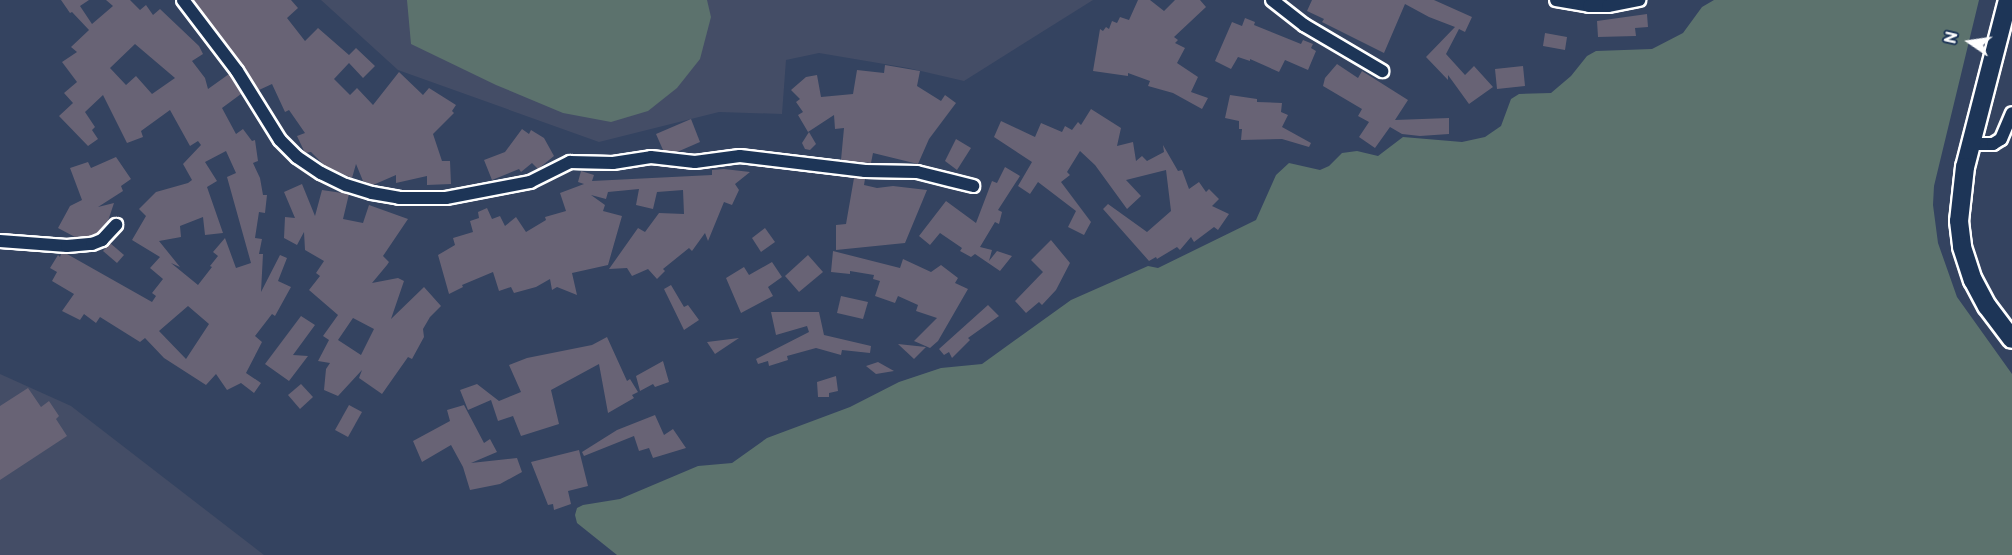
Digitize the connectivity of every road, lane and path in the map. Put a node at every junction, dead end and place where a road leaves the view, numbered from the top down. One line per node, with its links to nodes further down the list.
1 (183, 0): 9 (street)
2 (1272, 0): 6 (street)
3 (1556, 0): 4 (street)
4 (1639, 0)
5 (2008, 0): 8 (street)
6 (1382, 71)
7 (2012, 113): 8 (street)
8 (1971, 144): 12 (street)
9 (973, 186)
10 (116, 225): 11 (street)
11 (0, 241)
12 (2012, 339)

